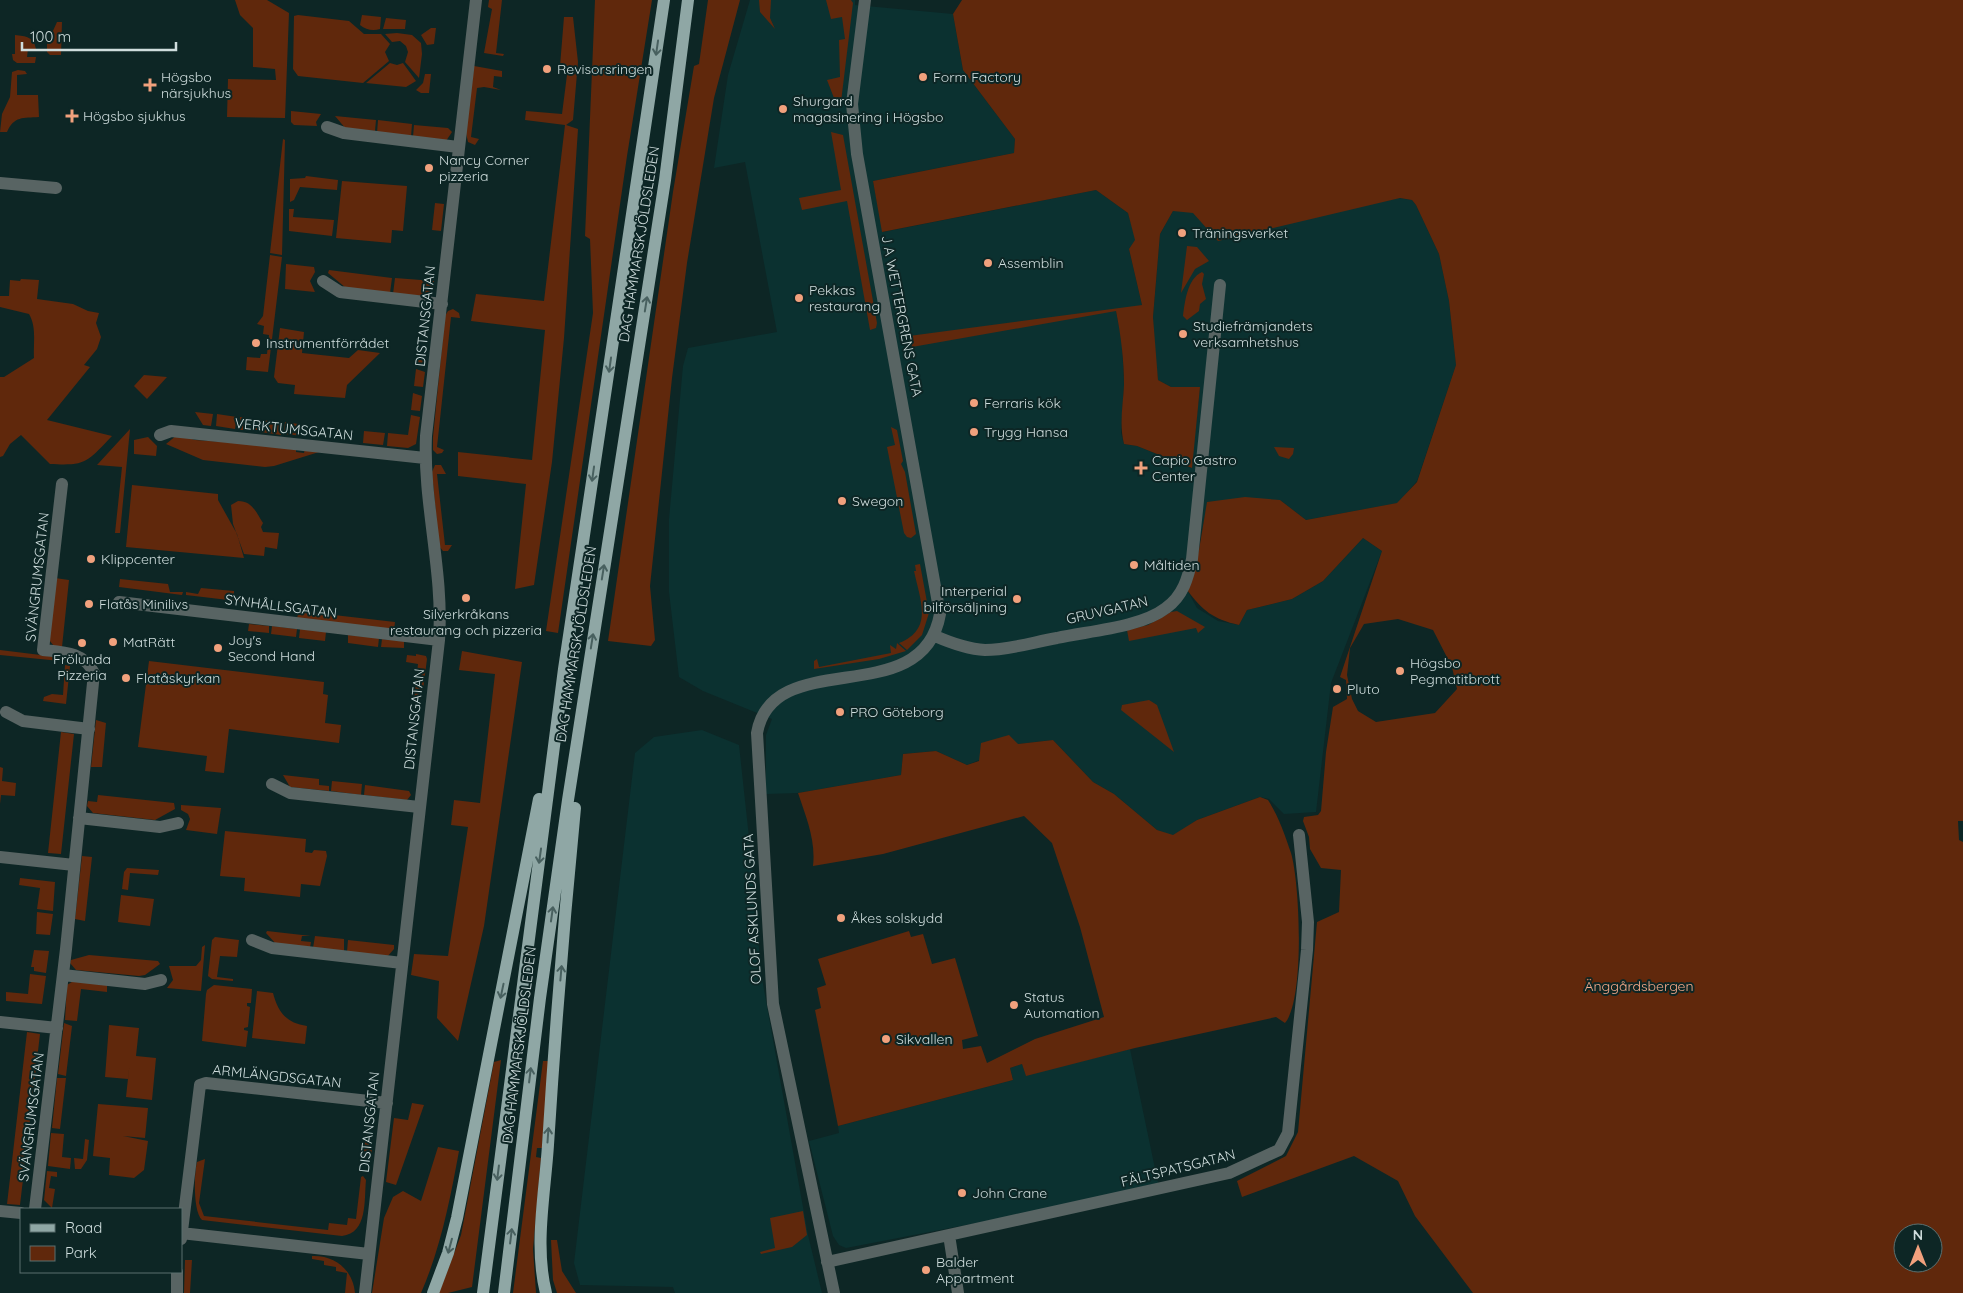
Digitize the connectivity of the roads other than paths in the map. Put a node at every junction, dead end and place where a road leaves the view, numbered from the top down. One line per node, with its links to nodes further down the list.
1 (476, 0): 7 (street, DISTANSGATAN)
2 (664, 0): 21 (main road, DAG HAMMARSKJÖLDSLEDEN, one-way to 21)
3 (688, 0): 8 (main road, DAG HAMMARSKJÖLDSLEDEN)
4 (696, 0): 8 (main road)
5 (865, 0): 18 (street, J A WETTERGRENS GATA)
6 (327, 128): 7 (street)
7 (458, 147): 13 (street, DISTANSGATAN)
8 (665, 180): 20 (main road, DAG HAMMARSKJÖLDSLEDEN, one-way to 8)
9 (0, 183): 10 (street)
10 (56, 188)
11 (324, 281): 13 (street)
12 (1220, 285): 18 (street, GRUVGATAN)
13 (442, 304): 15 (street, DISTANSGATAN)
14 (160, 435): 15 (street, VERKTUMSGATAN)
15 (425, 458): 19 (street, DISTANSGATAN)
16 (62, 484): 23 (street, SVÄNGRUMSGATAN)
17 (119, 602): 19 (street, SYNHÅLLSGATAN)
18 (935, 636): 44 (street, OLOF ASKLUNDS GATA)
19 (439, 640): 25 (street, DISTANSGATAN)
20 (588, 661): 53 (main road, DAG HAMMARSKJÖLDSLEDEN, one-way to 20); 54 (main road, one-way to 20)
21 (564, 669): 46 (main road, one-way to 46); 52 (main road, DAG HAMMARSKJÖLDSLEDEN, one-way to 52)
22 (6, 712): 23 (street)
23 (89, 729): 26 (street, SVÄNGRUMSGATAN)
24 (272, 784): 25 (street)
25 (419, 807): 32 (street, DISTANSGATAN)
26 (79, 818): 27 (street); 30 (street, SVÄNGRUMSGATAN)
27 (178, 823)
28 (1299, 835): 42 (street, FÄLTSPATSGATAN)
29 (0, 857): 30 (street)
30 (74, 864): 33 (street, SVÄNGRUMSGATAN)
31 (252, 940): 32 (street)
32 (402, 963): 37 (street, DISTANSGATAN)
33 (63, 975): 34 (street); 36 (street, SVÄNGRUMSGATAN)
34 (161, 980)
35 (0, 1022): 36 (street)
36 (57, 1028): 38 (street, SVÄNGRUMSGATAN)
37 (387, 1103): 41 (street, ARMLÄNGDSGATAN); 43 (street, DISTANSGATAN)
38 (35, 1208)
39 (0, 1211): 40 (street)
40 (20, 1214)
41 (182, 1235): 43 (street)
42 (949, 1235): 44 (street, FÄLTSPATSGATAN); 56 (street)
43 (369, 1254): 49 (street, DISTANSGATAN)
44 (827, 1262): 55 (street, OLOF ASKLUNDS GATA)
45 (176, 1275): 47 (street); 48 (street)
46 (437, 1280): 50 (main road); 51 (main road)
47 (170, 1293)
48 (177, 1293)
49 (365, 1293)
50 (426, 1293)
51 (433, 1293)
52 (483, 1293)
53 (504, 1293)
54 (546, 1293)
55 (834, 1293)
56 (958, 1293)

